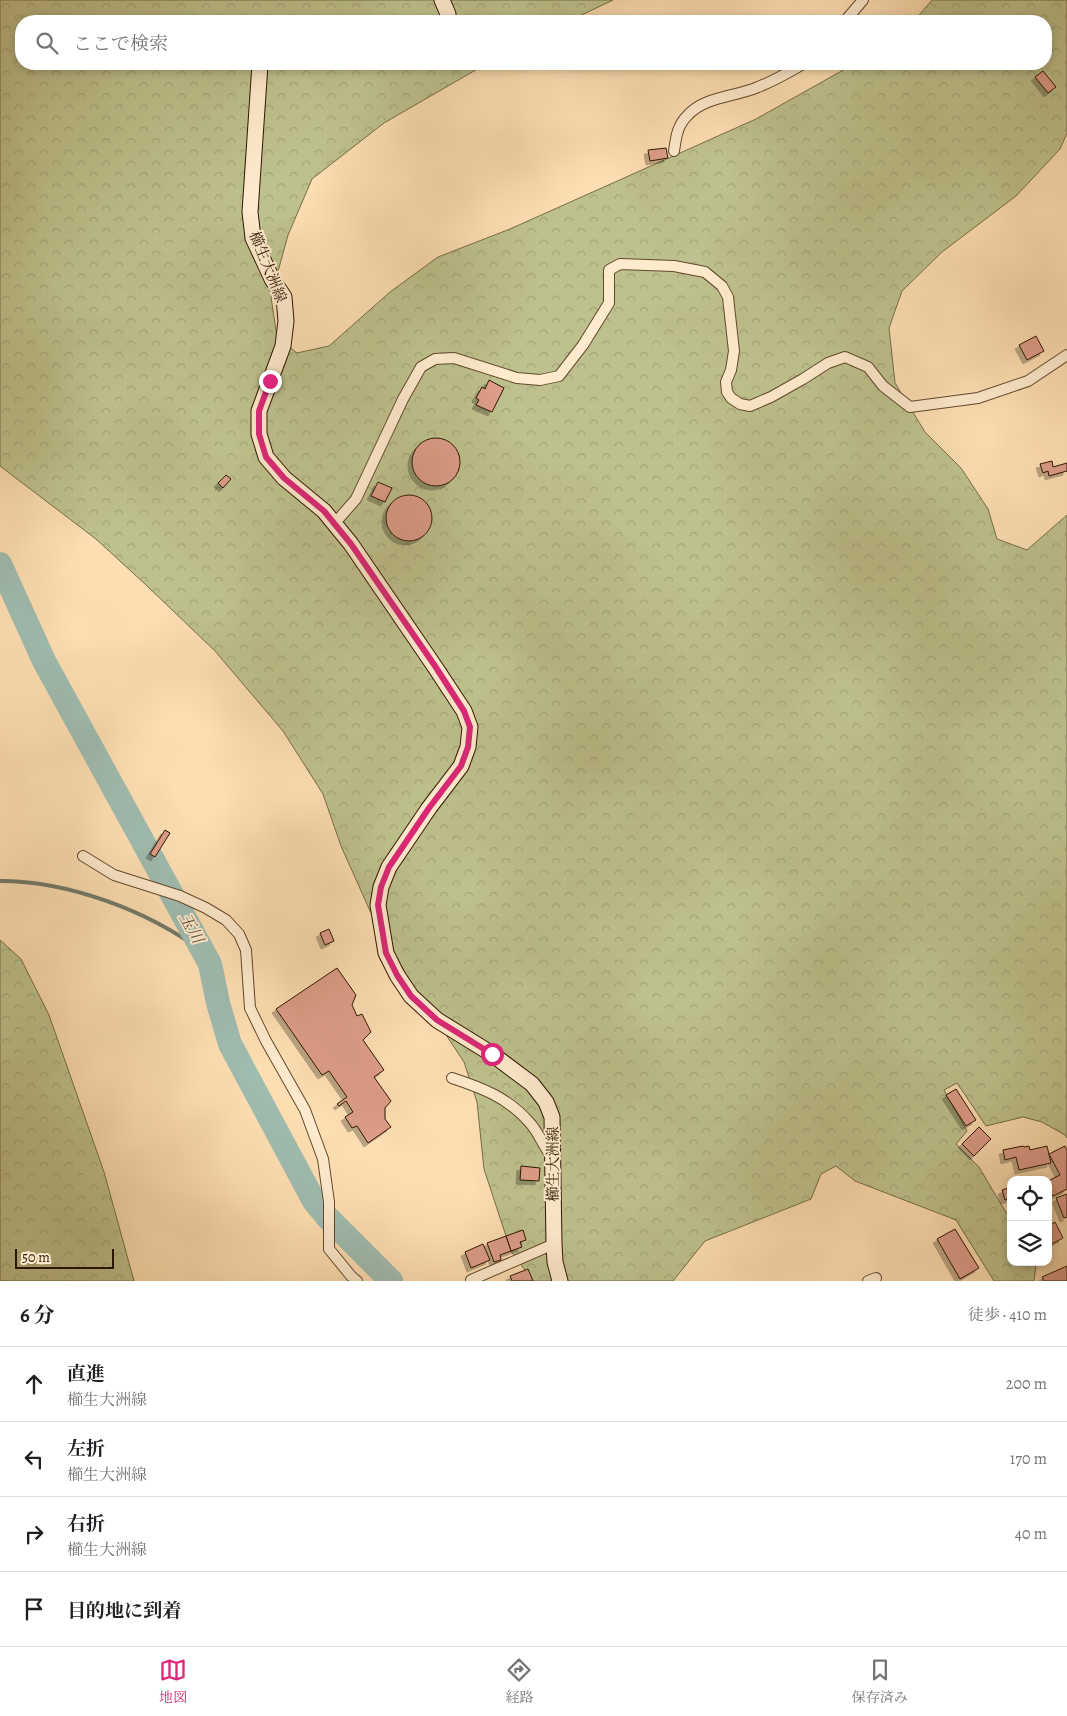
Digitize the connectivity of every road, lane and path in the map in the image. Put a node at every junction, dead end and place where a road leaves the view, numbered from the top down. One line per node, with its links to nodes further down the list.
1 (442, 0): 3 (main road)
2 (864, 0): 4 (street)
3 (448, 15)
4 (850, 15)
5 (260, 70): 9 (main road, 櫛生大洲線)
6 (792, 70): 7 (street)
7 (674, 152)
8 (1067, 355): 9 (street)
9 (335, 522): 12 (main road, 櫛生大洲線)
10 (83, 856): 15 (street)
11 (452, 1078): 12 (street)
12 (554, 1158): 13 (main road, 櫛生大洲線)
13 (554, 1244): 14 (street); 16 (main road, 櫛生大洲線)
14 (471, 1280)
15 (356, 1281)
16 (560, 1281)

